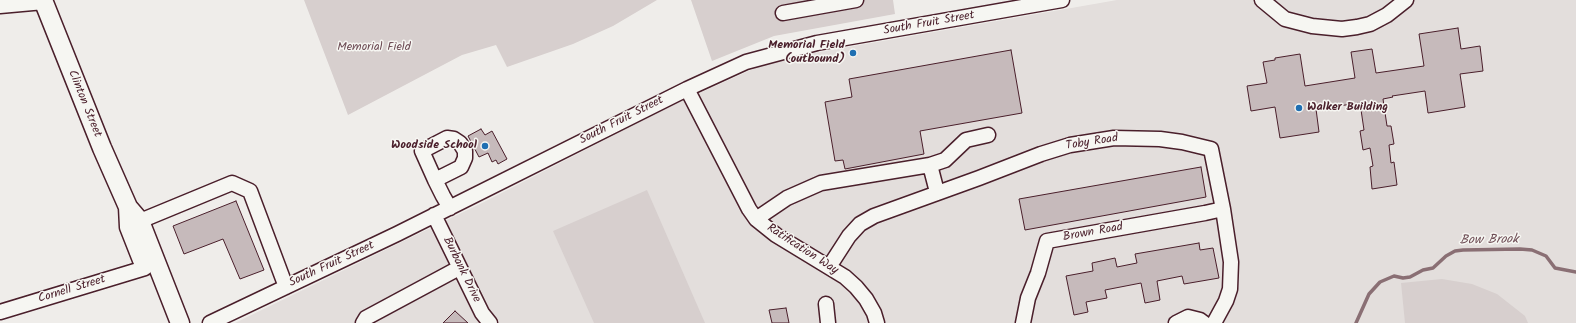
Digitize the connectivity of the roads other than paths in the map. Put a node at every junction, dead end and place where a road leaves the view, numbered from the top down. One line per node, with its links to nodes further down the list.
1 (856, 0): 7 (street)
2 (1062, 0): 8 (street, South Fruit Street)
3 (1262, 0): 4 (street)
4 (1406, 0)
5 (43, 1): 6 (street); 13 (main road, Clinton Street)
6 (0, 6)
7 (783, 13)
8 (687, 89): 14 (street, South Fruit Street); 17 (street, Ratification Way)
9 (988, 135): 10 (street)
10 (930, 165): 12 (street); 17 (street)
11 (435, 180): 14 (street)
12 (937, 192): 15 (street, Toby Road); 19 (street, Toby Road)
13 (128, 207): 18 (main road, Clinton Street); 20 (main road, Clinton Street)
14 (450, 208): 16 (street, South Fruit Street)
15 (1223, 208): 32 (street, Brown Road); 35 (street, Toby Road)
16 (434, 216): 21 (street, Burbank Drive); 22 (street, South Fruit Street)
17 (756, 219): 19 (street, Ratification Way)
18 (140, 221): 22 (street); 26 (main road, Clinton Street)
19 (829, 267): 31 (street, Ratification Way)
20 (145, 268): 24 (street, Cornell Street); 25 (main road, Clinton Street)
21 (459, 268): 28 (street); 29 (street, Burbank Drive)
22 (286, 286): 27 (street, South Fruit Street)
23 (826, 304): 30 (street)
24 (0, 312)
25 (167, 323)
26 (180, 323)
27 (210, 323)
28 (363, 323)
29 (490, 323)
30 (828, 323)
31 (876, 323)
32 (1023, 323)
33 (1176, 323): 34 (street)
34 (1204, 323)
35 (1214, 323)

